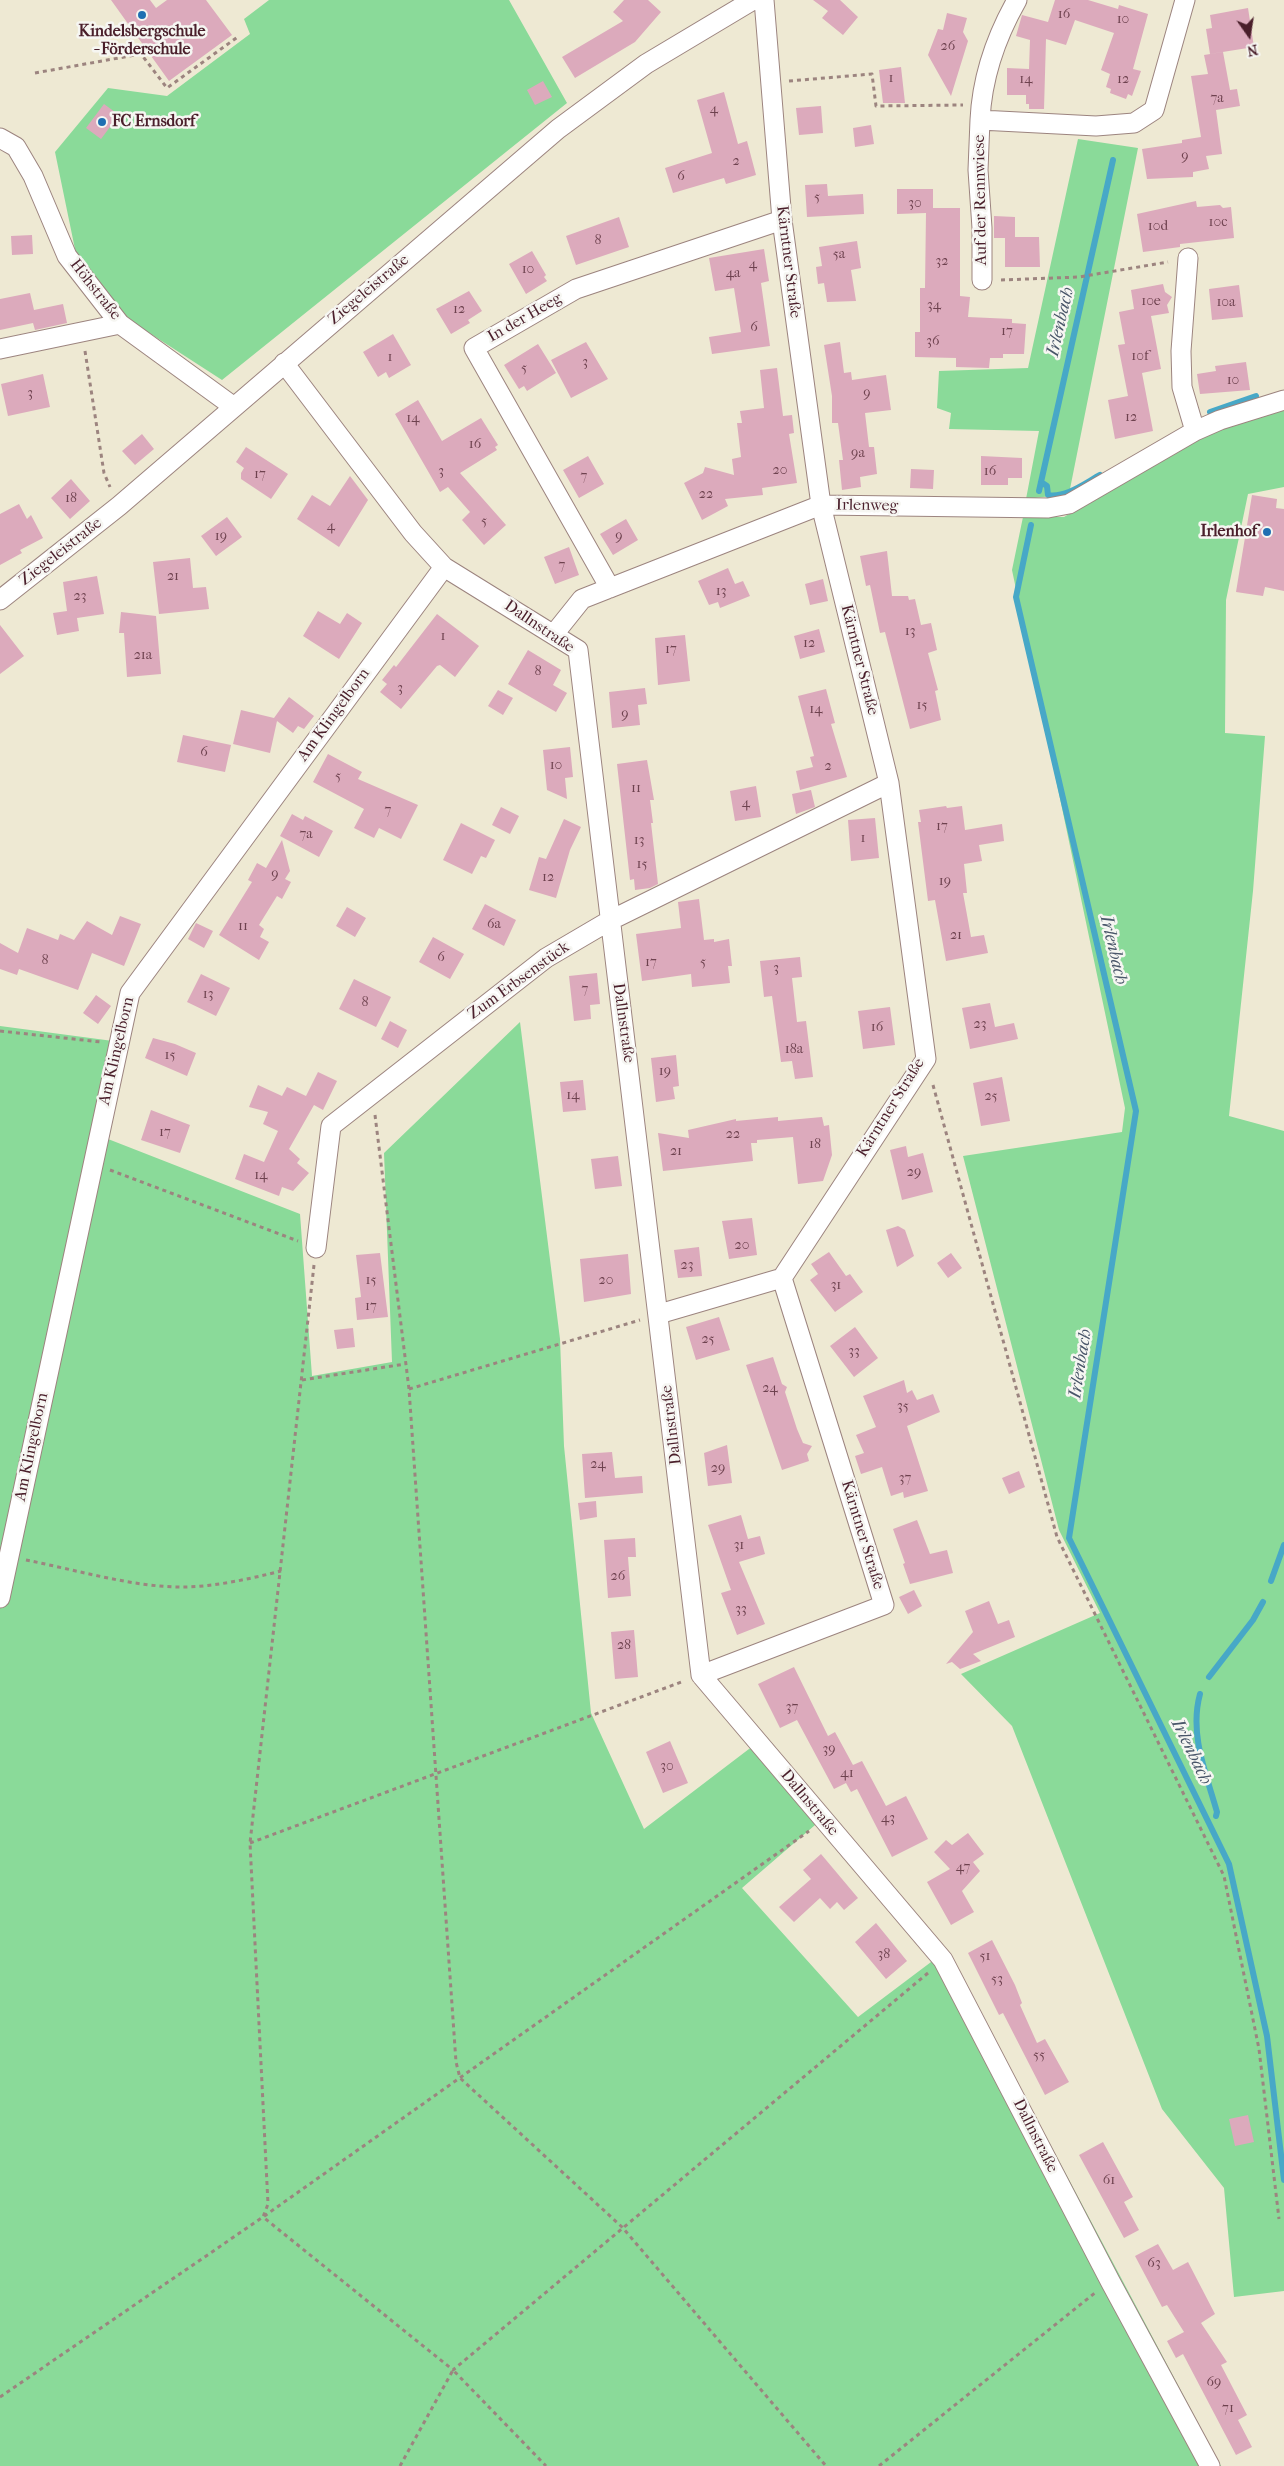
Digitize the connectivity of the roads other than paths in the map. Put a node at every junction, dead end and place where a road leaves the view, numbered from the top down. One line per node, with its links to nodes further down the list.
1 (753, 0): 12 (street, Ziegeleistraße)
2 (764, 0): 7 (street, Kärntner Straße)
3 (1017, 0): 5 (street, Auf der Rennwiese)
4 (1184, 0): 5 (street, Auf der Rennwiese)
5 (981, 112): 9 (street, Auf der Rennwiese)
6 (0, 138): 10 (street, Höhstraße)
7 (782, 220): 16 (street, Kärntner Straße); 18 (street, In der Heeg)
8 (1188, 258): 15 (street)
9 (982, 280)
10 (120, 324): 11 (street); 14 (street, Höhstraße)
11 (0, 349)
12 (284, 363): 14 (street, Ziegeleistraße); 17 (street, Dallnstraße)
13 (1284, 400): 15 (street, Irlenweg)
14 (234, 407): 19 (street, Ziegeleistraße)
15 (1195, 431): 16 (street, Irlenweg)
16 (821, 505): 18 (street, Irlenweg); 21 (street, Kärntner Straße)
17 (444, 567): 20 (street, Dallnstraße); 26 (street, Am Klingelborn)
18 (610, 588): 20 (street, Irlenweg)
19 (0, 600)
20 (554, 634): 22 (street, Dallnstraße)
21 (889, 783): 22 (street, Zum Erbsenstück); 24 (street, Kärntner Straße)
22 (609, 920): 23 (street, Zum Erbsenstück); 25 (street, Dallnstraße)
23 (316, 1248)
24 (782, 1278): 25 (street); 27 (street, Kärntner Straße)
25 (659, 1314): 27 (street, Dallnstraße)
26 (0, 1598)
27 (700, 1675): 28 (street, Dallnstraße)
28 (1210, 2466)

